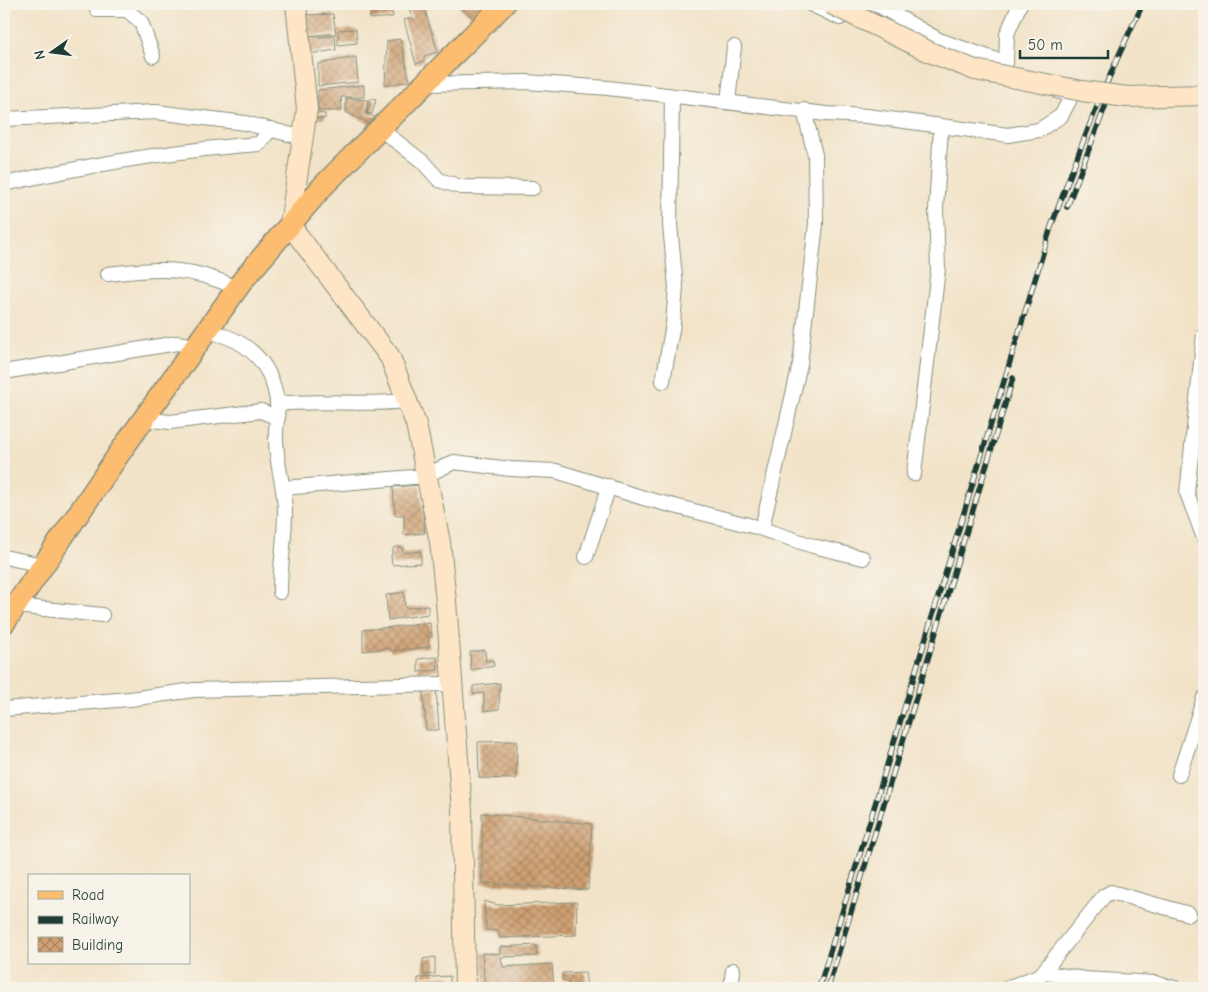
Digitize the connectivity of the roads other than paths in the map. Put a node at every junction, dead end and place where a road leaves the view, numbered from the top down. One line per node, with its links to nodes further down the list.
1 (98, 4): 9 (street)
2 (296, 4): 21 (main road)
3 (504, 4): 10 (main road)
4 (810, 4): 18 (street)
5 (831, 4): 12 (main road, bridge)
6 (876, 4): 7 (street)
7 (1020, 4)
8 (734, 47): 14 (street)
9 (153, 56)
10 (424, 84): 13 (street); 19 (main road)
11 (1204, 86): 15 (street)
12 (1204, 95)
13 (672, 97): 14 (street); 30 (street)
14 (728, 102): 16 (street)
15 (1204, 102)
16 (804, 110): 18 (street); 38 (street)
17 (4, 119): 20 (street)
18 (941, 127): 34 (street)
19 (379, 128): 23 (street); 24 (main road)
20 (271, 130): 21 (street); 22 (street)
21 (304, 138): 24 (main road)
22 (4, 184)
23 (533, 188)
24 (290, 225): 26 (main road); 31 (main road)
25 (108, 274): 26 (street)
26 (237, 288): 28 (main road)
27 (1204, 334): 39 (street)
28 (201, 339): 29 (street); 32 (street); 33 (main road)
29 (4, 372)
30 (663, 381)
31 (407, 401): 32 (street); 35 (main road)
32 (278, 411): 33 (street); 37 (street)
33 (144, 419): 43 (main road)
34 (914, 474)
35 (425, 476): 36 (street); 37 (street); 45 (main road)
36 (609, 486): 38 (street); 40 (street)
37 (283, 488): 44 (street)
38 (762, 528): 42 (street)
39 (1204, 538)
40 (586, 557)
41 (4, 558): 43 (street)
42 (863, 558)
43 (43, 565): 46 (main road)
44 (280, 592)
45 (446, 602): 49 (main road); 57 (main road); 58 (main road)
46 (16, 606): 47 (street); 48 (main road)
47 (102, 615)
48 (4, 623)
49 (443, 684): 51 (street); 56 (main road)
50 (1204, 702): 52 (street)
51 (4, 709)
52 (1179, 774)
53 (1189, 914): 55 (street)
54 (734, 970): 59 (street)
55 (1039, 976): 60 (street); 61 (street)
56 (458, 988)
57 (465, 988)
58 (473, 988)
59 (731, 988)
60 (1007, 988)
61 (1175, 988)

